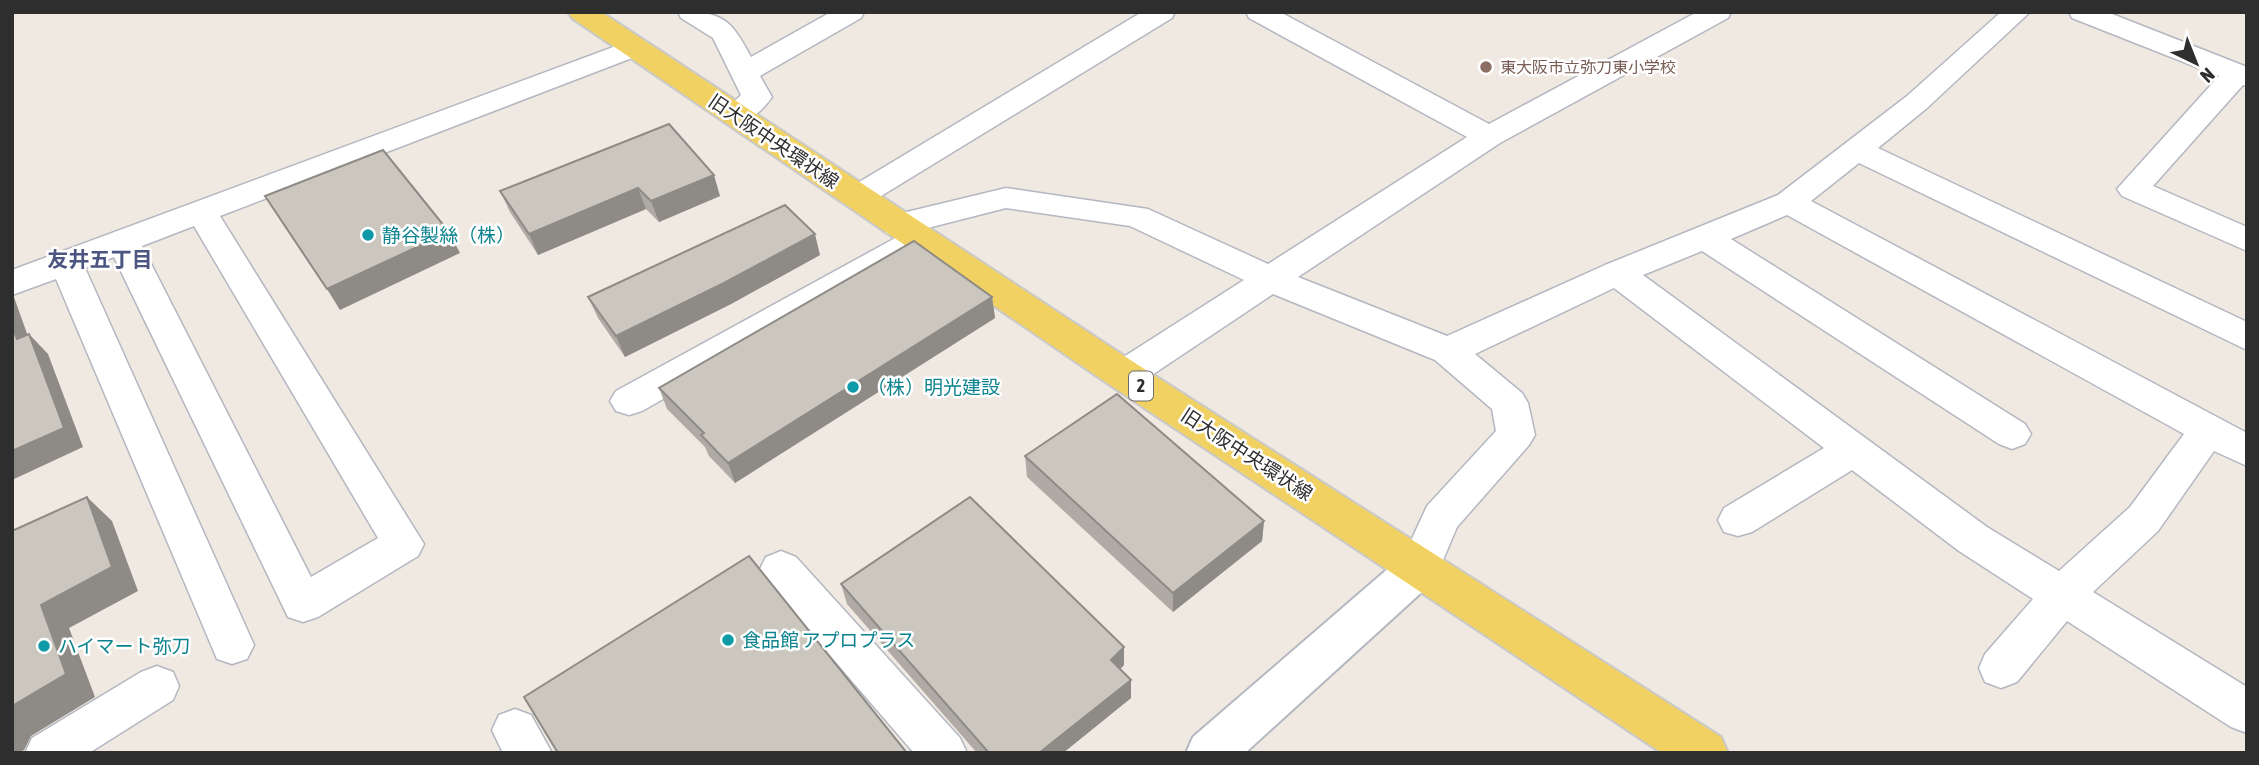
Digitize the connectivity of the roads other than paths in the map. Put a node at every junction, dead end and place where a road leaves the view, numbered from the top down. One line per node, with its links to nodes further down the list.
1 (582, 12): 9 (main road, 旧大阪中央環状線 / 2)
2 (691, 12): 10 (street)
3 (851, 12): 10 (street)
4 (1162, 12): 15 (street)
5 (1259, 12): 13 (street)
6 (1718, 12): 13 (street)
7 (2017, 12): 14 (street)
8 (2082, 12): 11 (street)
9 (635, 47): 12 (main road, 旧大阪中央環状線 / 2); 17 (street)
10 (744, 73): 12 (street)
11 (2243, 75): 20 (street)
12 (736, 115): 15 (main road, 旧大阪中央環状線 / 2)
13 (1489, 136): 24 (street)
14 (1856, 149): 16 (street); 26 (street)
15 (857, 197): 18 (main road, 旧大阪中央環状線 / 2)
16 (1789, 202): 19 (street); 30 (street)
17 (201, 211): 21 (street); 21 (street)
18 (908, 232): 24 (street); 28 (main road, 旧大阪中央環状線 / 2); 29 (street)
19 (1704, 237): 23 (street); 31 (street)
20 (2247, 240)
21 (123, 241): 22 (street)
22 (65, 262): 25 (street); 38 (street)
23 (1617, 274): 27 (street); 32 (street)
24 (1270, 279): 27 (street); 28 (street)
25 (12, 283)
26 (2247, 337)
27 (1448, 351): 35 (street)
28 (1124, 375): 35 (main road, 旧大阪中央環状線 / 2)
29 (629, 401)
30 (2208, 430): 33 (street); 37 (street)
31 (2012, 434)
32 (1853, 450): 34 (street); 37 (street)
33 (2247, 451)
34 (1738, 520)
35 (1420, 566): 44 (street); 45 (main road, 旧大阪中央環状線 / 2)
36 (781, 569): 43 (street)
37 (2063, 594): 39 (street); 41 (street)
38 (232, 645)
39 (2001, 667)
40 (157, 686): 42 (street)
41 (2247, 712)
42 (48, 753)
43 (944, 753)
44 (1210, 753)
45 (1704, 753)

